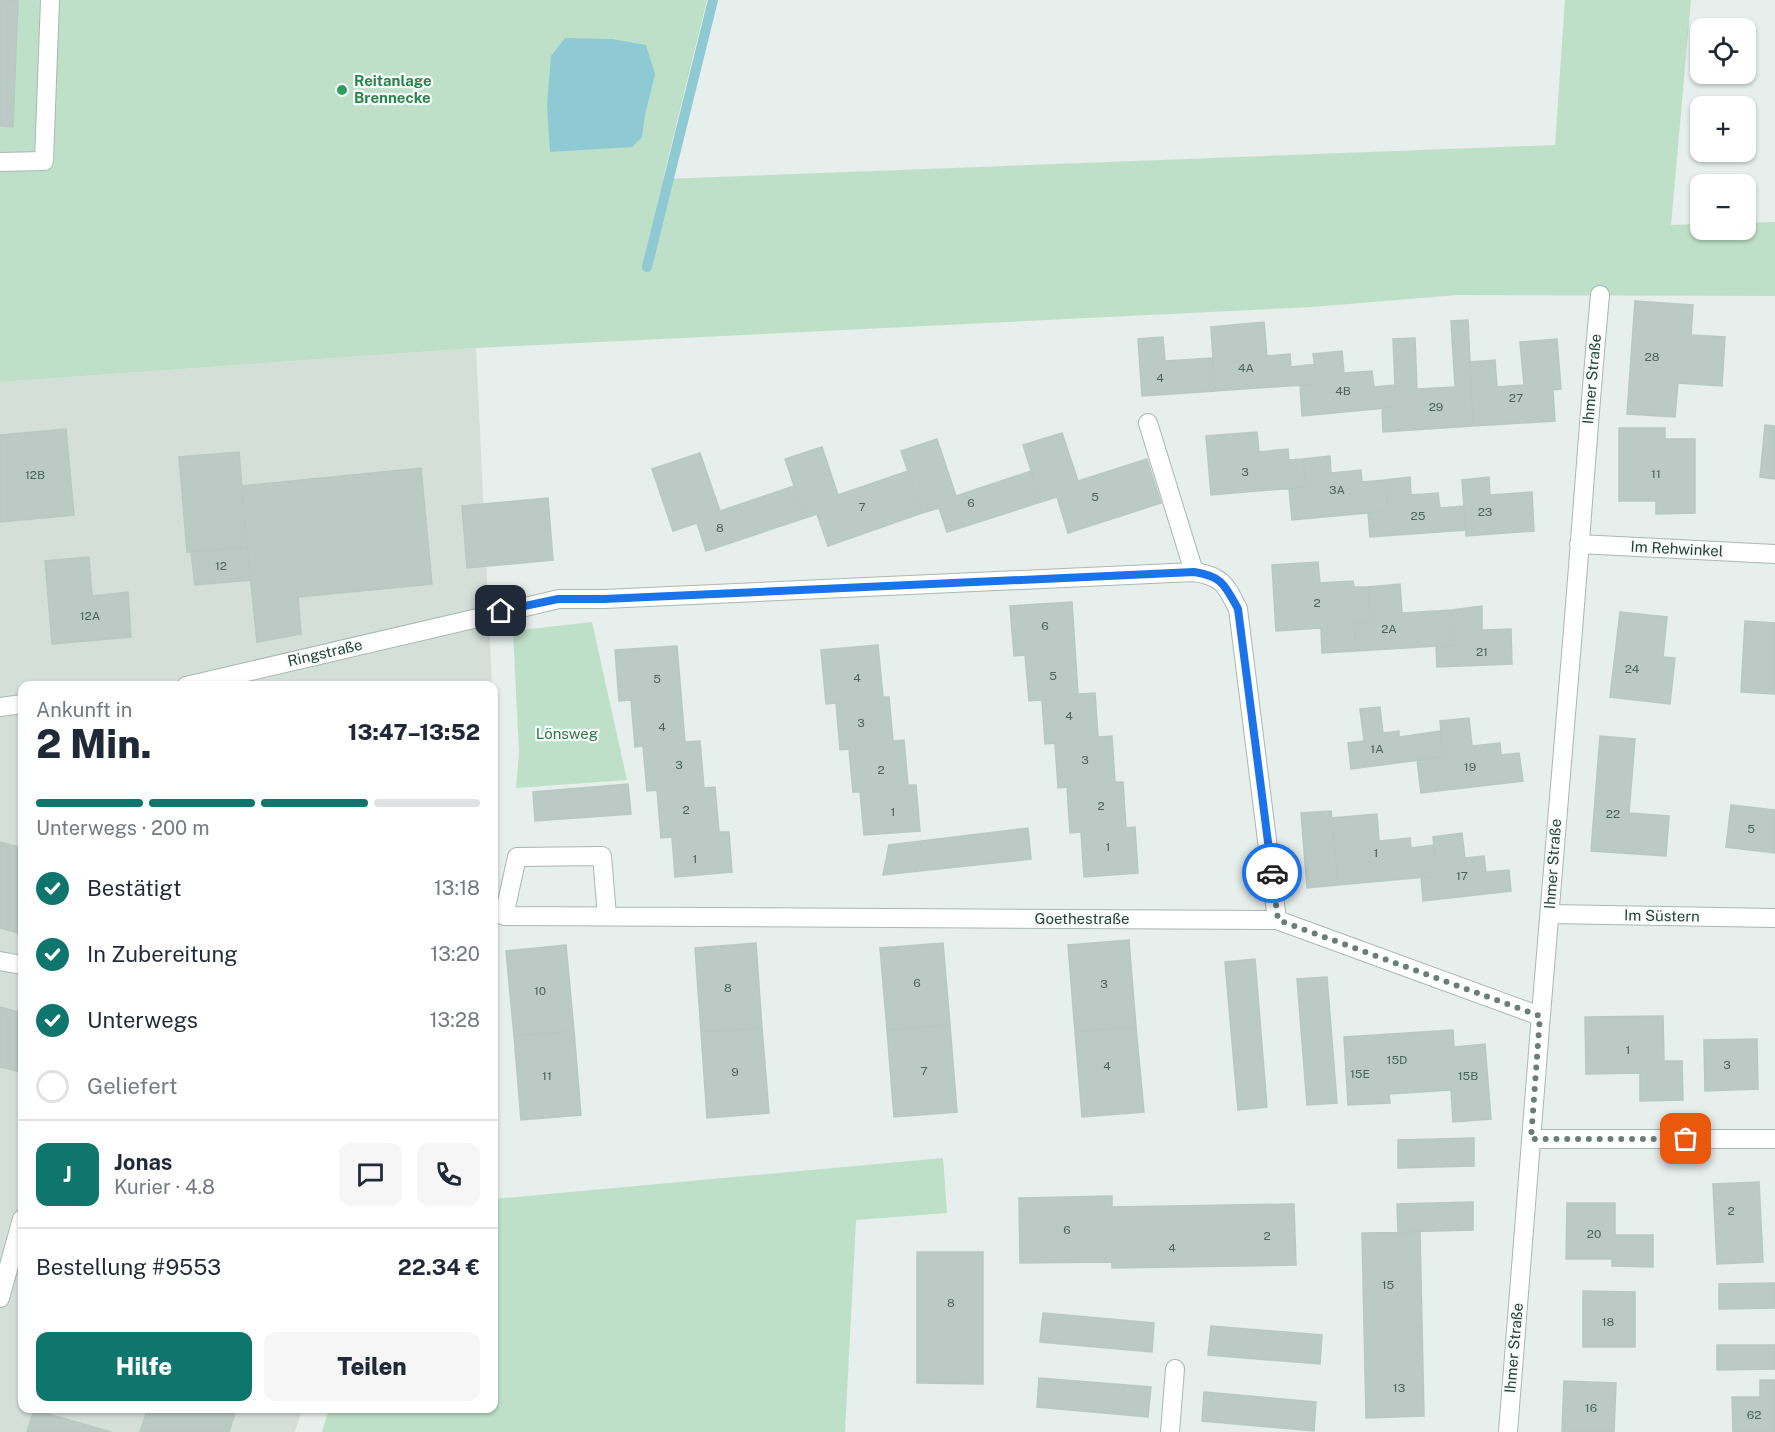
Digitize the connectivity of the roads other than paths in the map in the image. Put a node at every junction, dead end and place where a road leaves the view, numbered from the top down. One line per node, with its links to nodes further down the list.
1 (50, 0): 2 (street)
2 (0, 162)
3 (1600, 295): 5 (street, Ihmer Straße)
4 (1148, 423): 7 (street)
5 (1579, 544): 6 (street, Im Rehwinkel); 11 (street, Ihmer Straße)
6 (1775, 554)
7 (1194, 572): 8 (street, Ringstraße); 14 (street)
8 (207, 681)
9 (18, 705): 10 (street)
10 (0, 707)
11 (1550, 914): 13 (street, Im Süstern); 17 (street, Ihmer Straße)
12 (607, 916): 12 (street, Goethestraße); 14 (street, Goethestraße)
13 (1775, 918)
14 (1278, 920): 17 (street, Goethestraße)
15 (0, 961): 16 (street)
16 (18, 964)
17 (1540, 1016): 18 (street, Ihmer Straße)
18 (1531, 1139): 19 (street); 24 (street, Ihmer Straße)
19 (1775, 1140)
20 (18, 1233): 21 (street)
21 (0, 1298)
22 (1175, 1370): 23 (street)
23 (1170, 1432)
24 (1508, 1432)

